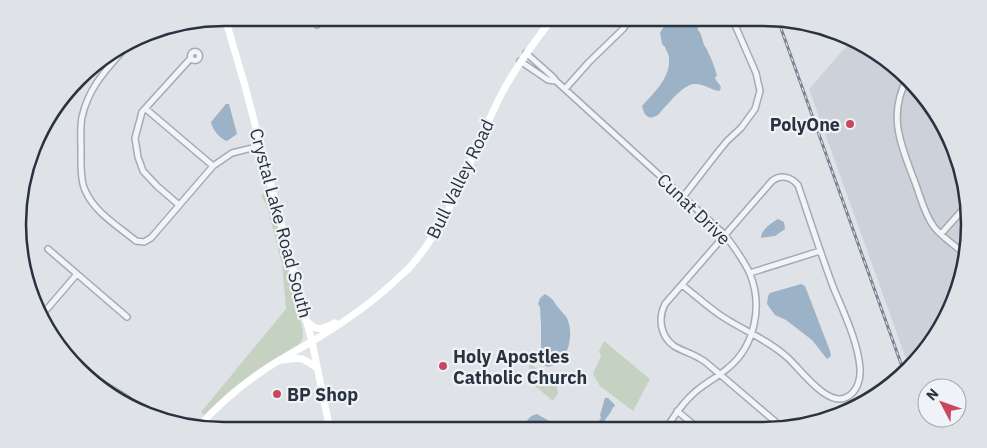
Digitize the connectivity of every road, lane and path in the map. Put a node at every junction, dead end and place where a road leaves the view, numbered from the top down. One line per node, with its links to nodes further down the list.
1 (227, 26): 13 (street, Crystal Lake Road South)
2 (547, 26): 5 (street, Bull Valley Road)
3 (625, 26): 11 (street)
4 (735, 26): 15 (street)
5 (526, 53): 8 (street, Bull Valley Road); 9 (street, Cunat Drive)
6 (191, 58): 12 (street)
7 (116, 59): 16 (street)
8 (520, 61): 9 (street, Cunat Drive); 27 (street, Bull Valley Road)
9 (556, 81): 11 (street, Cunat Drive)
10 (904, 85): 18 (street)
11 (565, 89): 15 (street, Cunat Drive)
12 (146, 109): 14 (street); 16 (street)
13 (260, 146): 14 (street); 29 (street, Crystal Lake Road South)
14 (213, 166): 16 (street)
15 (683, 197): 19 (street, Cunat Drive)
16 (179, 205)
17 (960, 213): 18 (street)
18 (941, 234): 21 (street)
19 (725, 235): 22 (street); 23 (street, Cunat Drive); 25 (street)
20 (48, 249): 24 (street)
21 (959, 249)
22 (820, 251): 23 (street); 30 (street)
23 (750, 273): 30 (street, Cunat Drive)
24 (78, 274): 26 (street); 28 (street)
25 (682, 285): 30 (street); 34 (street)
26 (47, 310)
27 (354, 315): 29 (street); 31 (street, Bull Valley Road)
28 (127, 317)
29 (305, 318): 31 (street, Crystal Lake Road South)
30 (752, 335): 34 (street, Cunat Drive)
31 (312, 342): 32 (street, Bull Valley Road); 33 (street, Crystal Lake Road South)
32 (278, 361): 33 (street); 36 (street, Bull Valley Road)
33 (317, 368): 38 (street, Crystal Lake Road South)
34 (720, 374): 35 (street, Cunat Drive); 37 (street)
35 (677, 411): 39 (street, Cunat Drive); 40 (street)
36 (204, 420)
37 (775, 421)
38 (328, 422)
39 (670, 422)
40 (690, 422)

